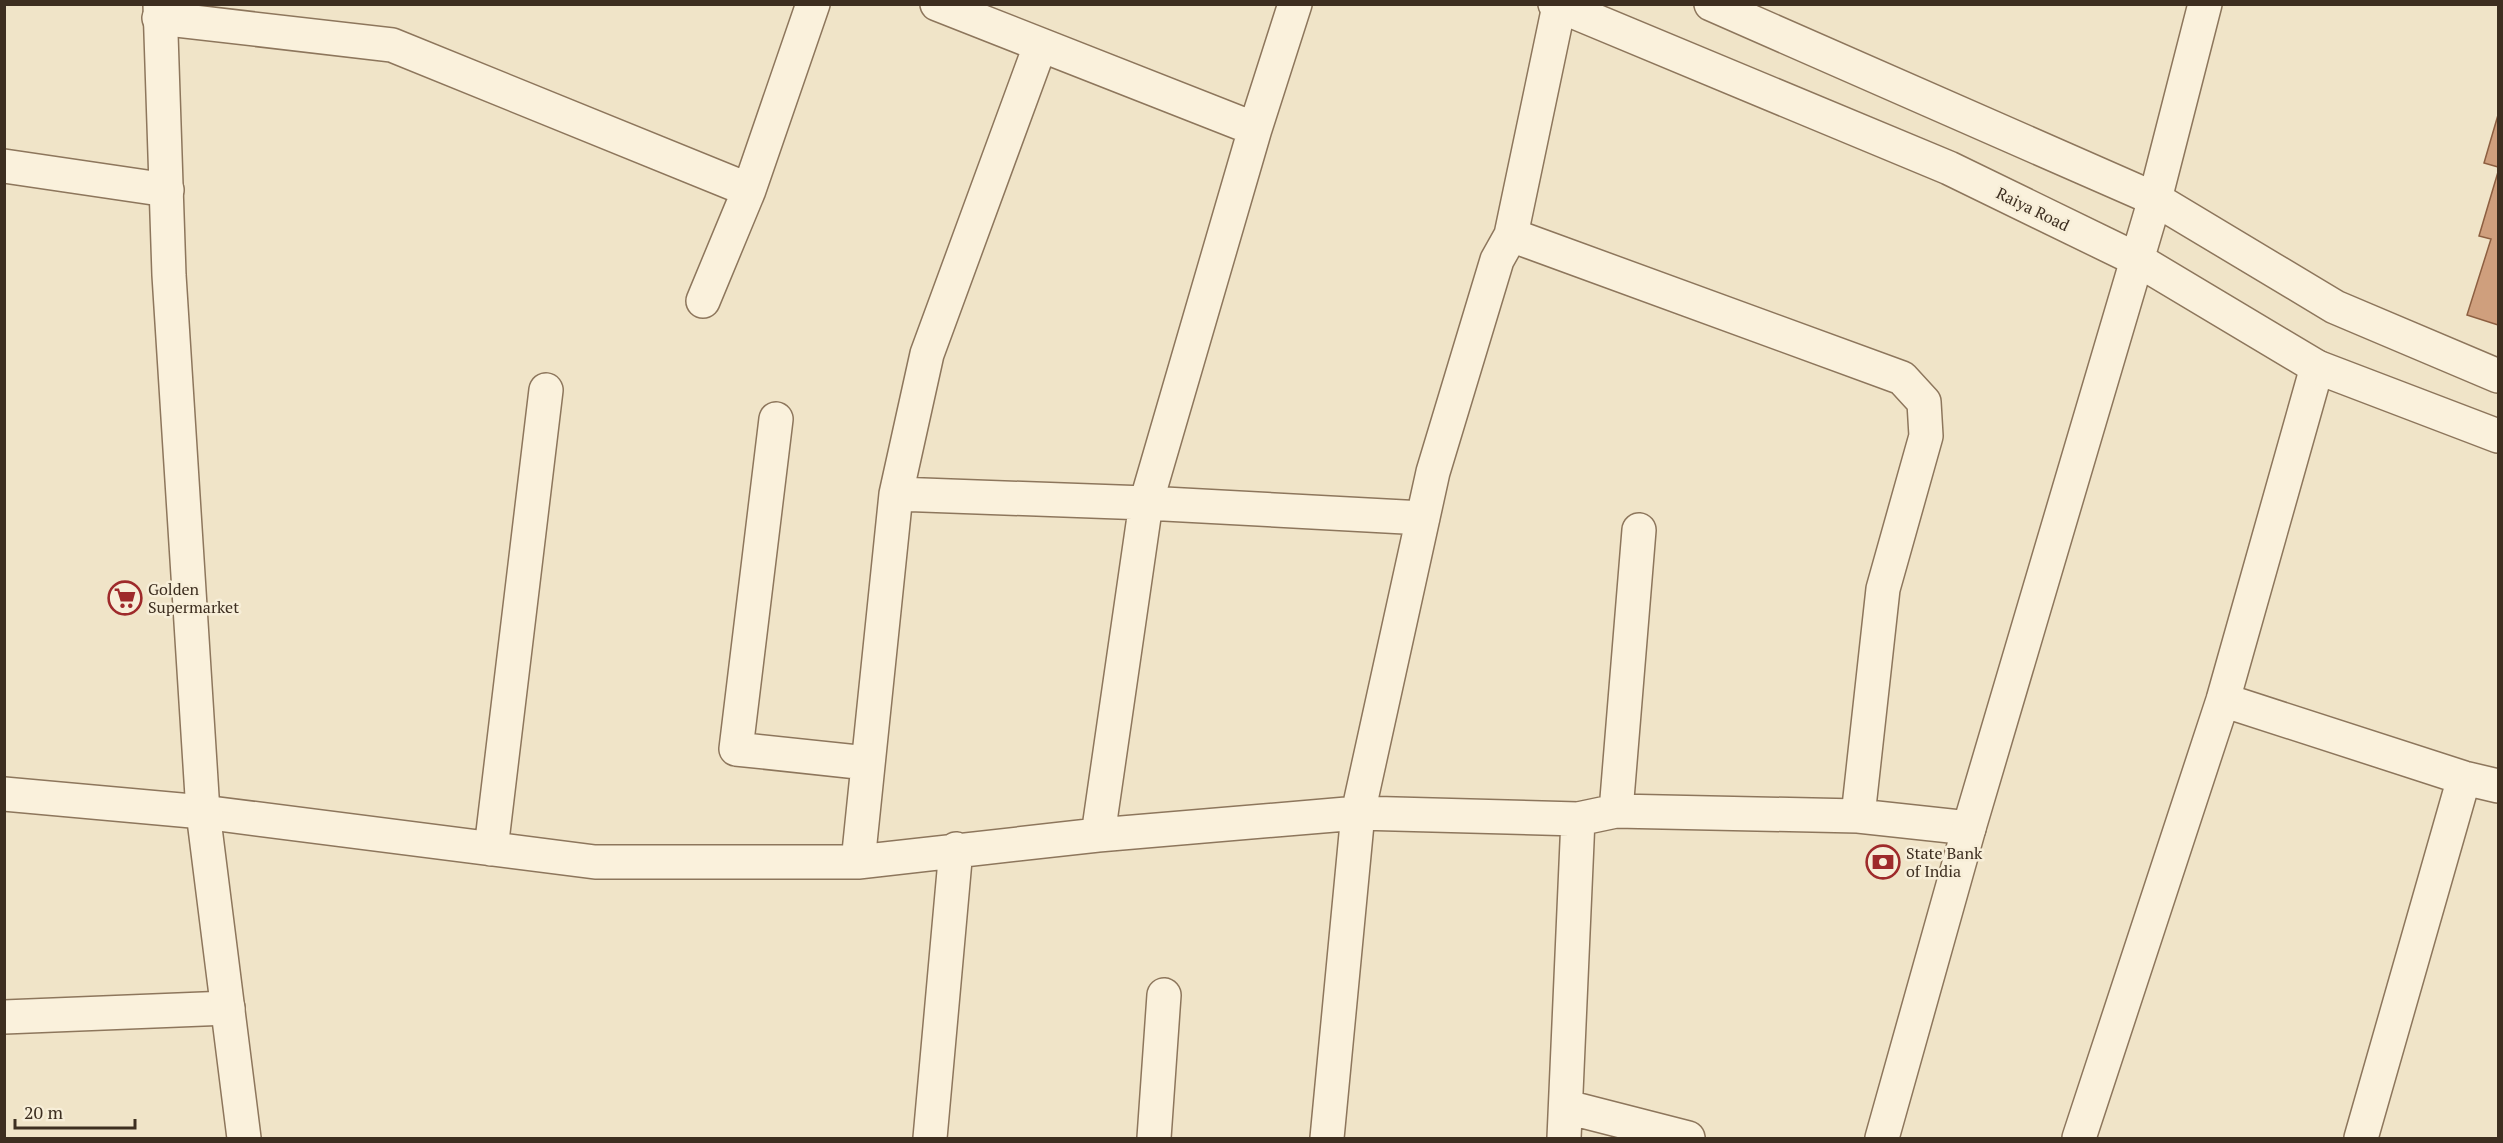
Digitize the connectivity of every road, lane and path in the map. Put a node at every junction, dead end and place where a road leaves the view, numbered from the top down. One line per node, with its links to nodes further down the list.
1 (813, 4): 12 (street)
2 (938, 4): 8 (street)
3 (1295, 4): 9 (street)
4 (1711, 4): 13 (street)
5 (2205, 4): 13 (street)
6 (1557, 5): 14 (street); 15 (street, Raiya Road)
7 (159, 11): 11 (street); 12 (street)
8 (1040, 46): 9 (street); 22 (street)
9 (1255, 129): 23 (street)
10 (4, 166): 11 (street)
11 (167, 190): 32 (street)
12 (748, 190): 16 (street)
13 (2155, 199): 15 (street); 18 (street)
14 (1511, 236): 24 (street); 34 (street)
15 (2138, 260): 17 (street, Raiya Road); 36 (street)
16 (703, 301)
17 (2317, 367): 21 (street, Raiya Road); 26 (street)
18 (2499, 376)
19 (546, 390): 38 (street)
20 (776, 419): 27 (street)
21 (2499, 435)
22 (896, 494): 23 (street); 27 (street)
23 (1146, 503): 24 (street); 37 (street)
24 (1423, 518): 33 (street)
25 (1640, 530): 31 (street)
26 (2223, 700): 28 (street); 51 (street)
27 (867, 763): 40 (street)
28 (2464, 778): 29 (street); 52 (street)
29 (2499, 786)
30 (4, 794): 32 (street)
31 (1616, 811): 34 (street); 35 (street)
32 (203, 813): 38 (street); 42 (street)
33 (1358, 813): 35 (street); 37 (street); 48 (street)
34 (1858, 816): 36 (street)
35 (1578, 819): 44 (street)
36 (1969, 828): 50 (street)
37 (1098, 835): 39 (street)
38 (491, 849): 40 (street)
39 (956, 849): 40 (street); 46 (street)
40 (858, 862)
41 (1164, 995): 47 (street)
42 (228, 1008): 43 (street); 45 (street)
43 (4, 1017)
44 (1566, 1123): 49 (street)
45 (244, 1138)
46 (930, 1138)
47 (1154, 1138)
48 (1327, 1138)
49 (1688, 1138)
50 (1882, 1138)
51 (2079, 1138)
52 (2361, 1138)

